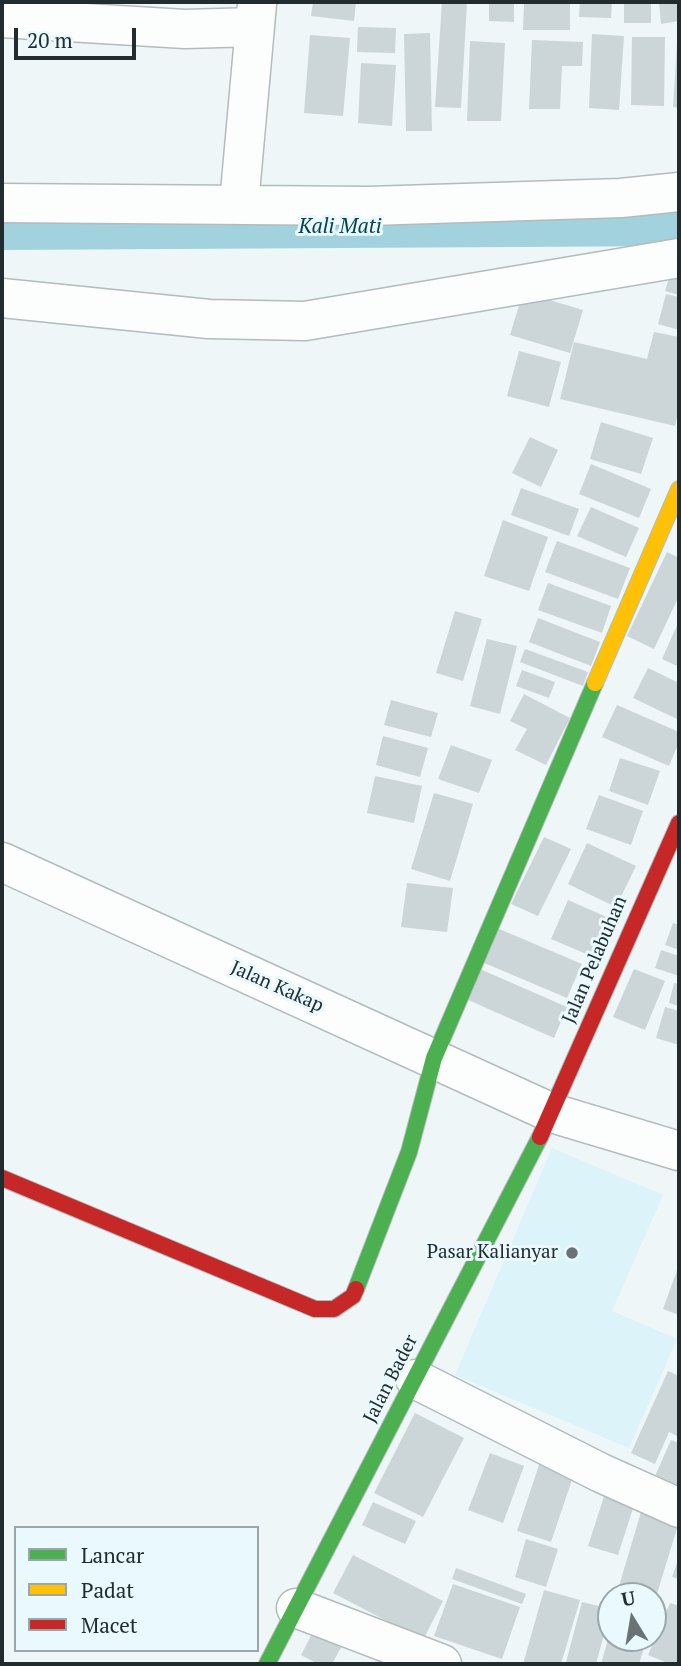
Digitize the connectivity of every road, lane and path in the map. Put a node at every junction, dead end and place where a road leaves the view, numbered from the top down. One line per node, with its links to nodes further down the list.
1 (256, 15): 2 (street); 5 (street)
2 (2, 18)
3 (679, 192): 5 (street)
4 (2, 203): 5 (street)
5 (239, 204)
6 (679, 258): 7 (street)
7 (2, 298)
8 (679, 489): 11 (street)
9 (674, 846): 12 (street, Jalan Pelabuhan)
10 (2, 862): 11 (street, Jalan Kakap)
11 (434, 1058): 12 (street, Jalan Kakap); 14 (street)
12 (552, 1113): 13 (street, Jalan Kakap); 15 (street, Jalan Bader)
13 (679, 1151)
14 (2, 1178)
15 (415, 1379): 16 (street); 17 (street, Jalan Bader)
16 (679, 1508)
17 (296, 1608): 18 (street, Jalan Bader); 19 (street)
18 (267, 1664)
19 (442, 1664)

